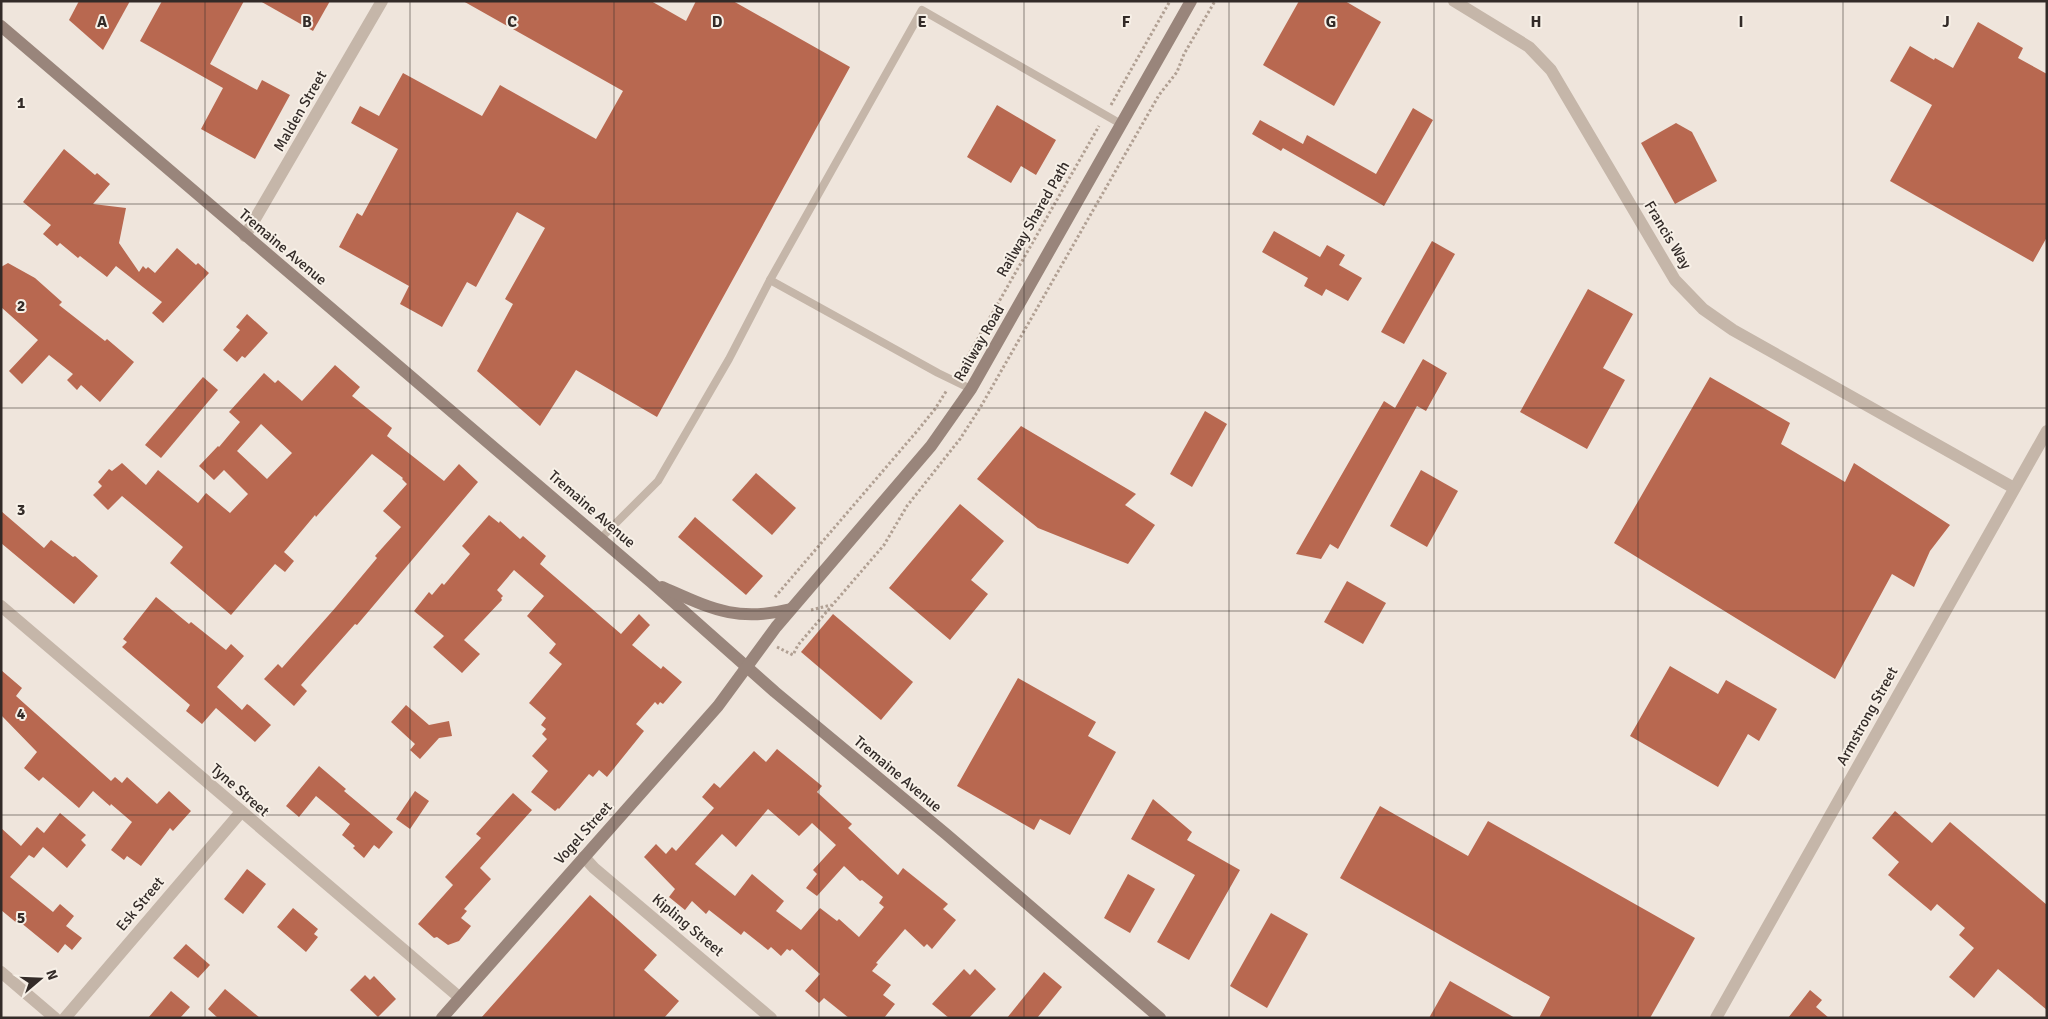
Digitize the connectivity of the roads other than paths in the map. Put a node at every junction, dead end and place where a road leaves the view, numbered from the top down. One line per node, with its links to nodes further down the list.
1 (382, 1): 6 (street, Malden Street)
2 (1191, 1): 5 (main road, Railway Road)
3 (1454, 1): 10 (street, Francis Way)
4 (1, 26): 6 (main road, Tremaine Avenue)
5 (1121, 124): 7 (lane); 8 (main road, Railway Road)
6 (245, 236): 11 (main road, Tremaine Avenue)
7 (770, 280): 8 (lane); 11 (lane)
8 (971, 389): 14 (main road, Railway Road)
9 (2047, 431): 10 (street, Armstrong Street)
10 (2014, 488): 25 (street, Armstrong Street)
11 (601, 538): 12 (main road, Tremaine Avenue)
12 (652, 582): 14 (main road); 15 (main road, Tremaine Avenue)
13 (1, 606): 16 (street, Tyne Street)
14 (791, 609): 15 (main road, Railway Road)
15 (747, 668): 17 (main road, Vogel Street); 24 (main road, Tremaine Avenue)
16 (240, 812): 19 (street, Tyne Street); 21 (street, Esk Street)
17 (584, 857): 19 (main road, Vogel Street); 23 (street, Kipling Street)
18 (1, 972): 20 (street)
19 (459, 998): 22 (main road, Vogel Street)
20 (55, 1018)
21 (65, 1018)
22 (442, 1018)
23 (771, 1018)
24 (1160, 1018)
25 (1716, 1018)

